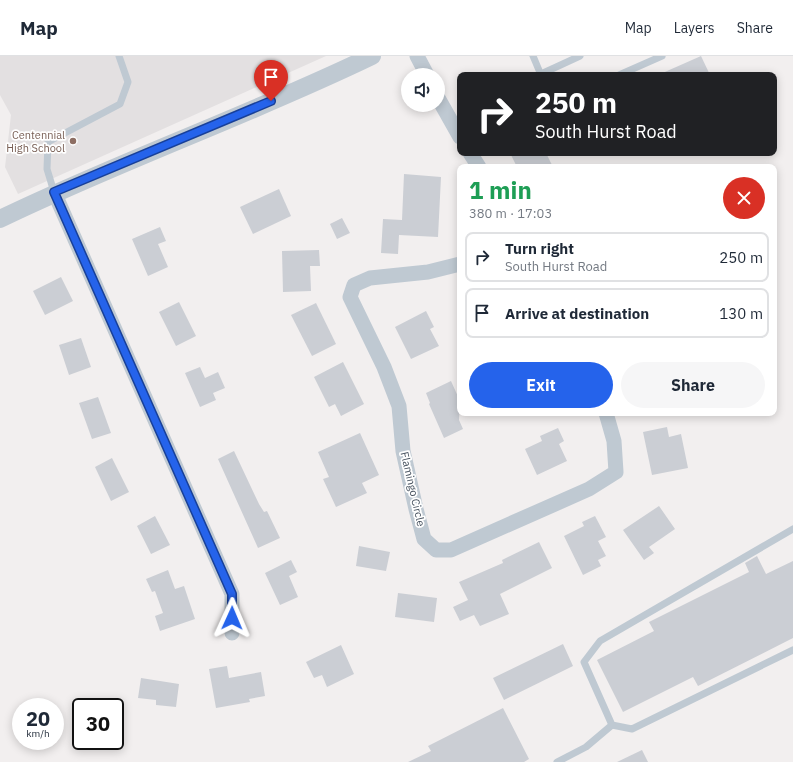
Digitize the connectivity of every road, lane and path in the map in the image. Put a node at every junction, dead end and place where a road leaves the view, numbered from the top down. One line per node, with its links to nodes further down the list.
1 (119, 56): 13 (lane)
2 (372, 56): 13 (street)
3 (418, 56): 7 (street)
4 (532, 56): 8 (lane)
5 (580, 56): 9 (lane)
6 (662, 56): 10 (lane)
7 (424, 68)
8 (540, 72)
9 (545, 72)
10 (626, 72)
11 (445, 110): 12 (street)
12 (457, 132)
13 (54, 192): 14 (street); 18 (street)
14 (0, 219)
15 (457, 265): 16 (street, Flamingo Circle)
16 (607, 416)
17 (793, 529): 20 (lane)
18 (232, 633)
19 (793, 650): 20 (lane)
20 (612, 725): 21 (lane)
21 (557, 762)

